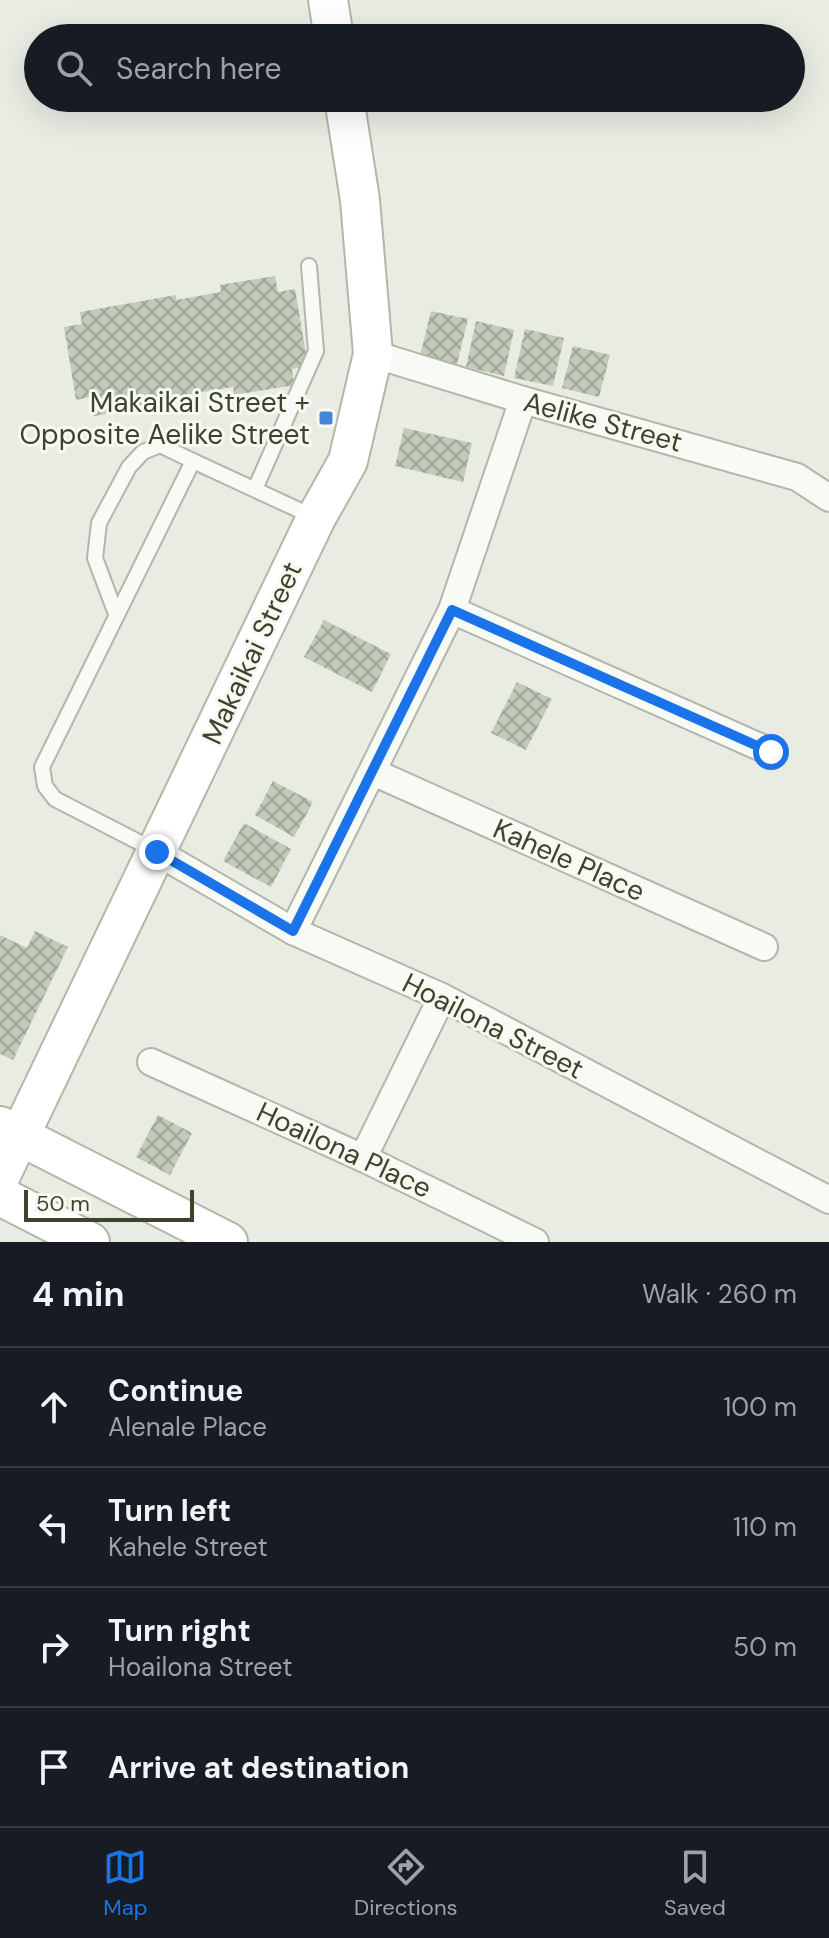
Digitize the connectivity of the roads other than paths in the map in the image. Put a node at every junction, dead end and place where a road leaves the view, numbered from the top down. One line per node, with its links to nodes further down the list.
1 (328, 0): 2 (street)
2 (332, 24)
3 (346, 112): 5 (street, Makaikai Street)
4 (309, 266): 8 (lane)
5 (373, 354): 6 (street, Aelike Street); 10 (street, Makaikai Street)
6 (523, 400): 9 (street, Aelike Street); 11 (street)
7 (193, 461): 8 (lane); 12 (lane); 12 (lane)
8 (255, 489): 10 (lane)
9 (829, 498)
10 (316, 518): 15 (street, Makaikai Street)
11 (452, 610): 13 (street); 14 (street)
12 (116, 614): 15 (lane)
13 (771, 752)
14 (373, 772): 16 (street); 17 (street, Kahele Place)
15 (157, 852): 16 (street, Hoailona Street); 20 (street, Makaikai Street)
16 (293, 931): 18 (street, Hoailona Street)
17 (764, 947)
18 (442, 997): 21 (street); 24 (street, Hoailona Street)
19 (151, 1062): 21 (street, Hoailona Place)
20 (10, 1132): 22 (street, Makaikai Street); 26 (street)
21 (363, 1158): 27 (street, Hoailona Place)
22 (0, 1177)
23 (0, 1196): 25 (street)
24 (829, 1200)
25 (90, 1242)
26 (228, 1242)
27 (535, 1242)

